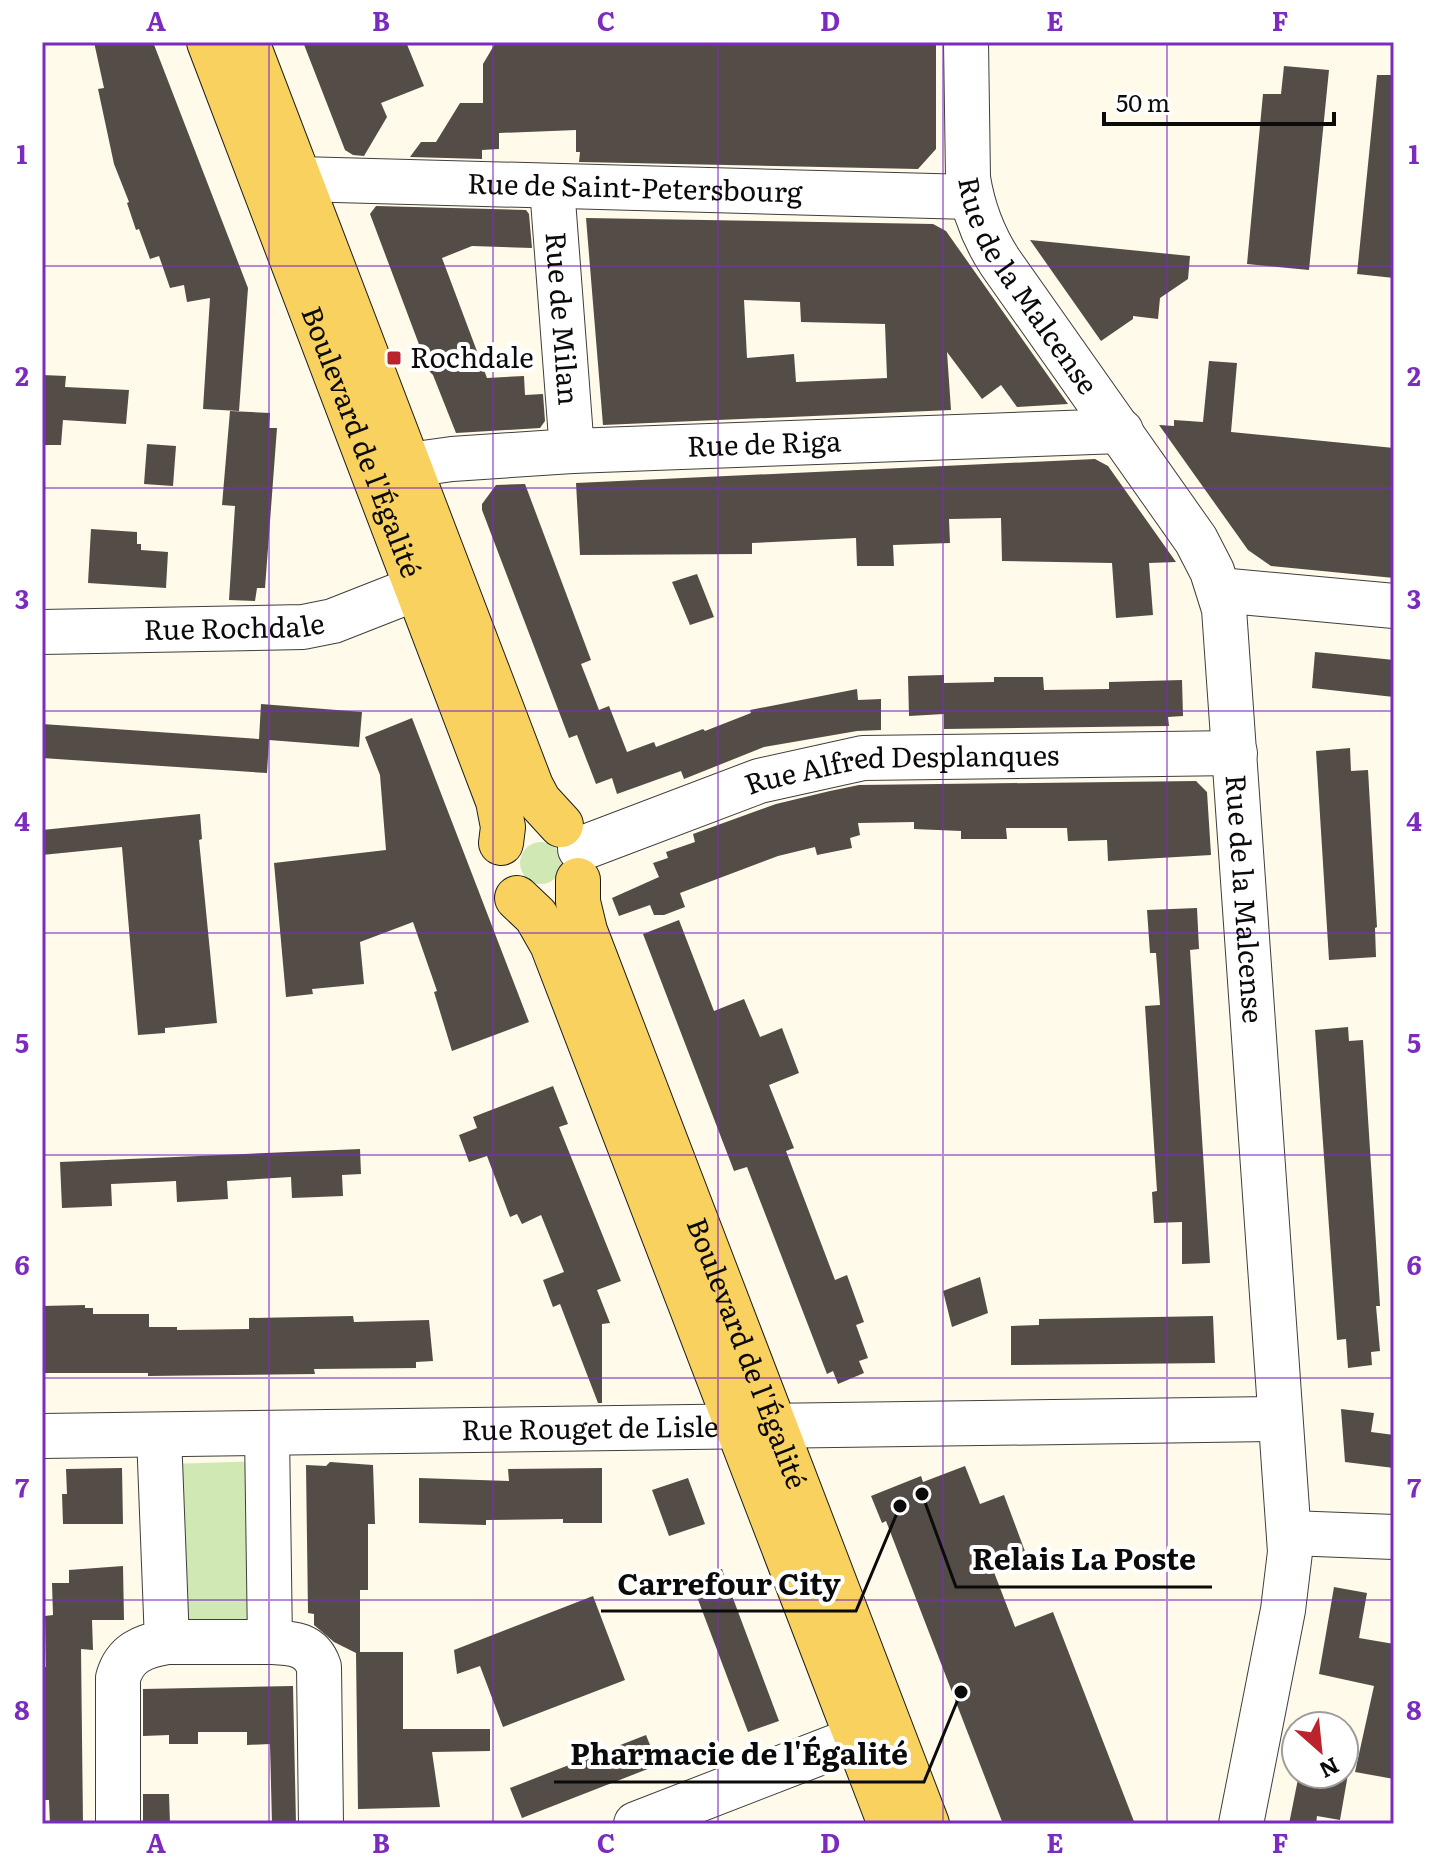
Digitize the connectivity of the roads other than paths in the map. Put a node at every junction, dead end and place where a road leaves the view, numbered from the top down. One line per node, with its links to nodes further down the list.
1 (209, 42): 10 (main road, Boulevard de l'Égalité)
2 (247, 42): 4 (main road, Boulevard de l'Égalité)
3 (966, 42): 6 (street, Rue de la Malcense)
4 (299, 179): 5 (street, Rue de Saint-Petersbourg); 9 (main road, Boulevard de l'Égalité)
5 (552, 187): 6 (street, Rue de Saint-Petersbourg); 8 (street, Rue de Milan)
6 (971, 197): 7 (street, Rue de la Malcense)
7 (1121, 431): 8 (street, Rue de Riga); 11 (street, Rue de la Malcense)
8 (572, 451): 9 (street, Rue de Riga)
9 (409, 465): 16 (main road, Boulevard de l'Égalité)
10 (417, 588): 13 (street, Rue Rochdale); 15 (main road, Boulevard de l'Égalité)
11 (1219, 590): 12 (street); 14 (street, Rue de la Malcense)
12 (1394, 606)
13 (42, 632)
14 (1235, 753): 16 (street, Rue Alfred Desplanques); 18 (street, Rue de la Malcense)
15 (501, 843): 16 (main road); 17 (main road)
16 (573, 851): 17 (main road); 19 (main road, Boulevard de l'Égalité)
17 (517, 898): 19 (main road, Boulevard de l'Égalité)
18 (1280, 1419): 19 (street, Rue Rouget de Lisle); 23 (street, Rue de la Malcense)
19 (756, 1427): 20 (street, Rue Rouget de Lisle); 27 (main road, Boulevard de l'Égalité); 32 (main road, Boulevard de l'Égalité)
20 (267, 1433): 21 (street, Rue Rouget de Lisle); 26 (street)
21 (159, 1435): 22 (street, Rue Rouget de Lisle); 25 (street)
22 (42, 1436)
23 (1290, 1533): 24 (street); 33 (street, Rue de la Malcense)
24 (1394, 1537)
25 (167, 1642): 26 (street); 28 (street)
26 (270, 1642): 29 (street)
27 (858, 1738): 30 (street); 31 (main road, Boulevard de l'Égalité)
28 (118, 1824)
29 (321, 1824)
30 (636, 1824)
31 (890, 1824)
32 (927, 1824)
33 (1241, 1824)

